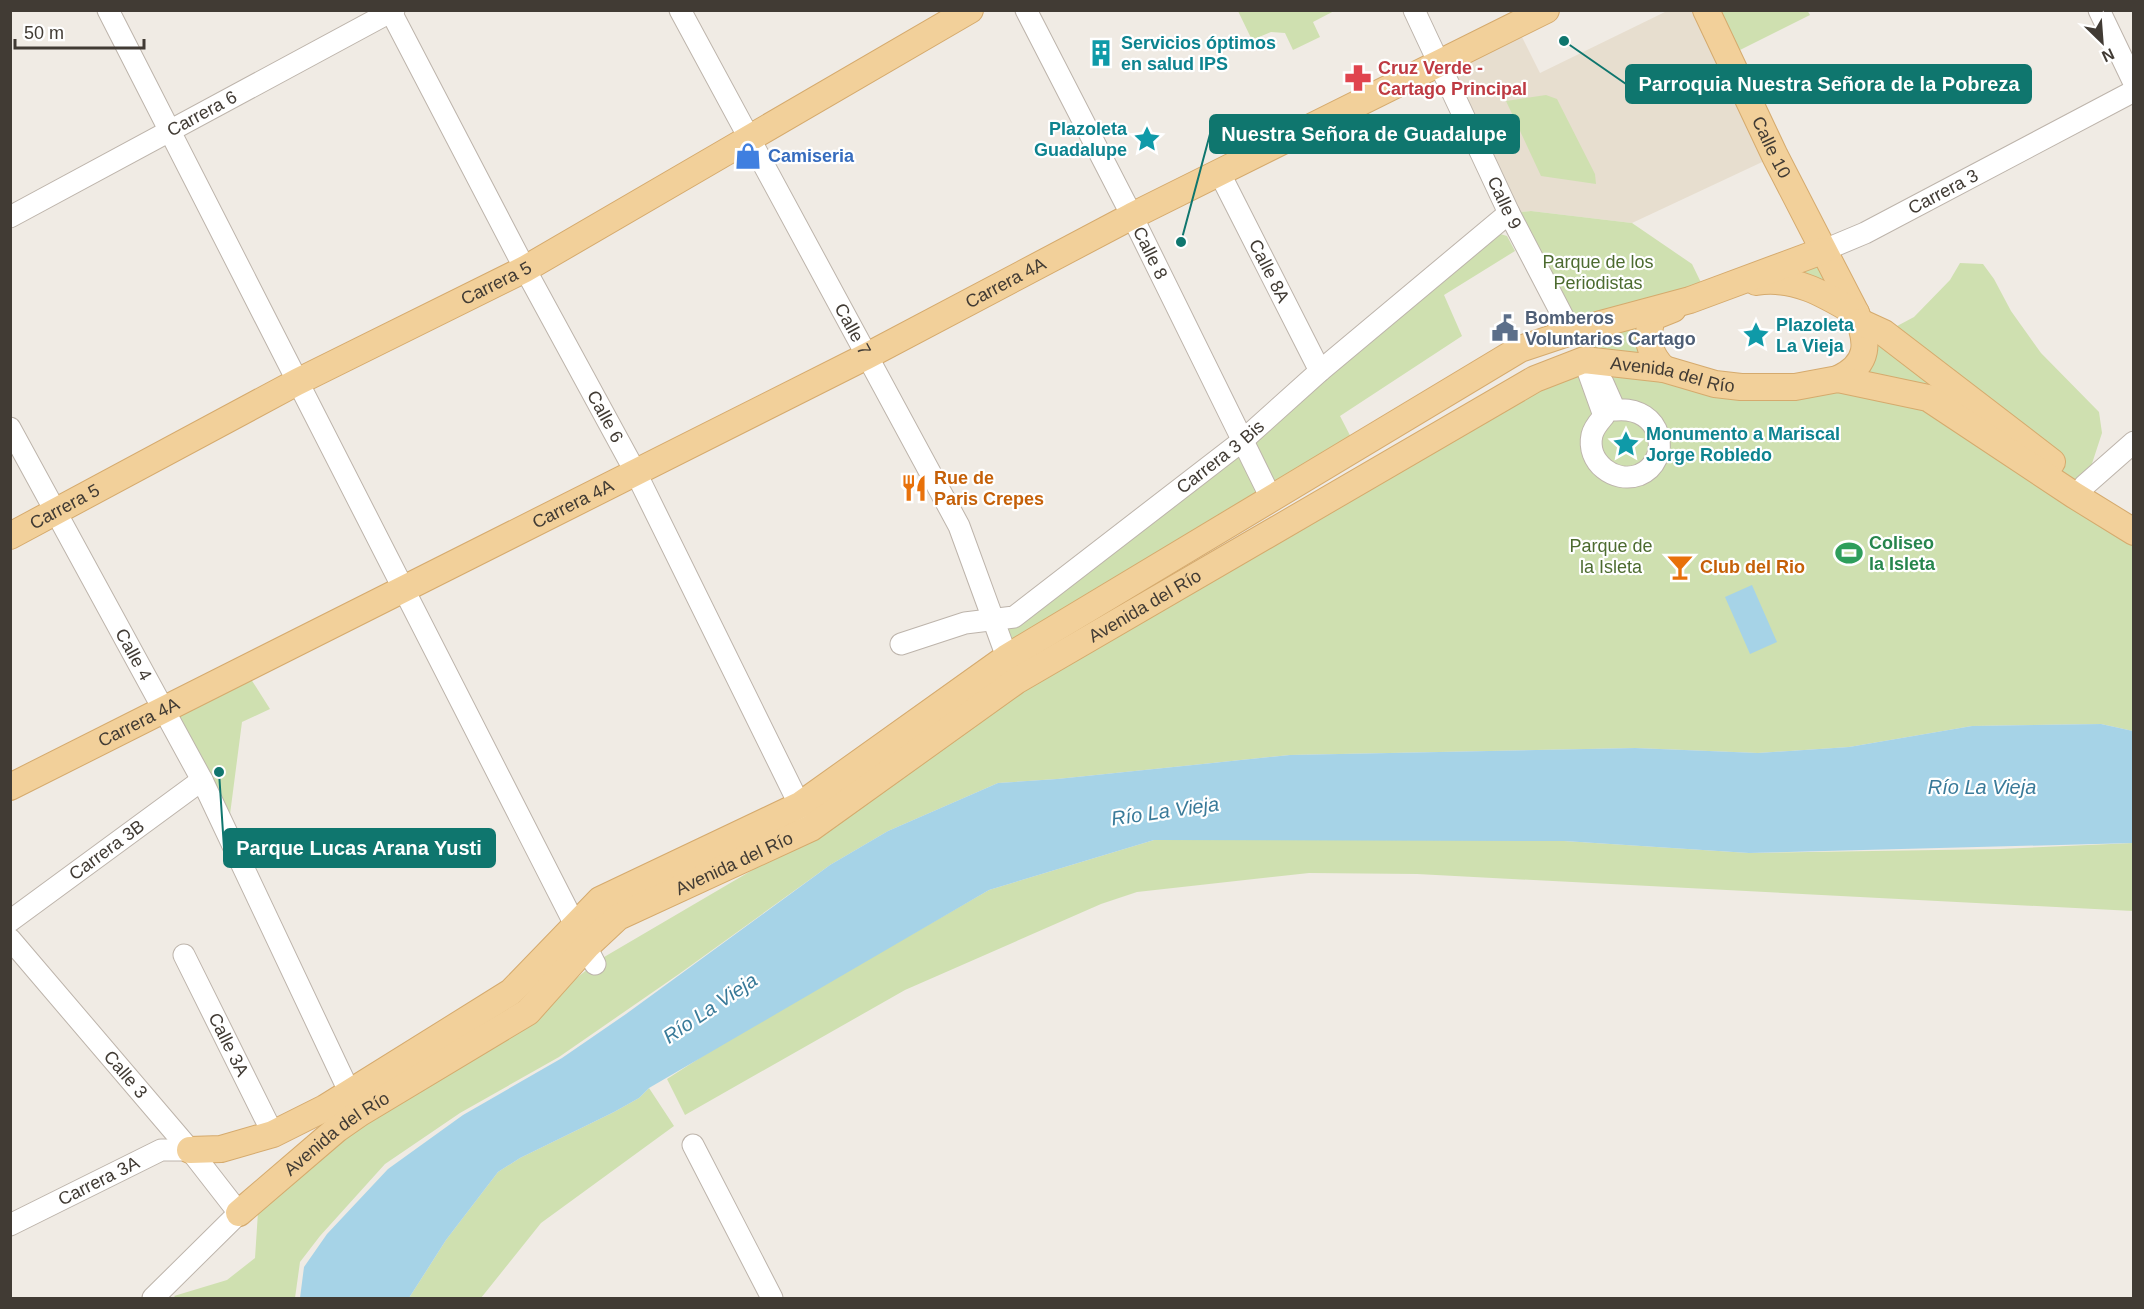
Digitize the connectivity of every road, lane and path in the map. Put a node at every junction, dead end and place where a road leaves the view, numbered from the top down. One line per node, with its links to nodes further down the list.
1 (108, 10): 13 (street)
2 (680, 10): 14 (street, Calle 7)
3 (970, 10): 14 (main road, Carrera 5)
4 (1026, 10): 17 (street, Calle 8)
5 (1414, 10): 10 (street, Calle 9)
6 (1546, 10): 10 (main road, Carrera 4A)
7 (1706, 10): 19 (main road, Calle 10)
8 (2099, 10): 11 (street)
9 (392, 11): 13 (street, Carrera 6); 20 (street, Calle 6)
10 (1438, 63): 15 (main road, Carrera 4A); 16 (street, Calle 9)
11 (2133, 83)
12 (2133, 91): 19 (street, Carrera 3)
13 (169, 131): 18 (street, Carrera 6); 30 (street)
14 (749, 138): 20 (main road, Carrera 5); 25 (street, Calle 7)
15 (1219, 172): 17 (main road, Carrera 4A); 28 (street, Calle 8A)
16 (1509, 213): 24 (street, Calle 9); 28 (street, Carrera 3 Bis)
17 (1132, 216): 25 (main road, Carrera 4A); 33 (street, Calle 8)
18 (10, 217)
19 (1822, 251): 21 (main road, Carrera 3); 23 (main road, Calle 10)
20 (525, 269): 30 (main road, Carrera 5); 35 (street, Calle 6)
21 (1746, 279): 22 (main road, Avenida del Río)
22 (1678, 306): 23 (main road, Avenida del Río); 24 (main road, Avenida del Río); 27 (main road)
23 (1858, 318): 29 (main road); 36 (main road, Avenida del Río)
24 (1570, 332): 26 (main road, Calle 9); 37 (main road, Avenida del Río)
25 (867, 356): 35 (main road, Carrera 4A); 43 (street, Calle 7)
26 (1584, 360): 27 (main road, Avenida del Río); 31 (street, Calle 9); 45 (main road, Avenida del Río)
27 (1664, 369): 29 (main road, Avenida del Río)
28 (1320, 371): 33 (street, Carrera 3 Bis)
29 (1838, 379): 40 (main road, Avenida del Río)
30 (297, 382): 38 (main road, Carrera 5); 42 (street)
31 (1610, 413)
32 (10, 428): 38 (street, Calle 4)
33 (1242, 441): 37 (street, Calle 8); 43 (street, Carrera 3 Bis)
34 (2133, 442): 36 (street)
35 (636, 473): 42 (main road, Carrera 4A); 49 (street, Calle 6)
36 (2084, 486): 39 (main road, Avenida del Río)
37 (1271, 498): 45 (main road, Avenida del Río)
38 (55, 513): 41 (main road, Carrera 5); 46 (street, Calle 4)
39 (2133, 519)
40 (2133, 532)
41 (10, 536)
42 (405, 590): 46 (main road, Carrera 4A); 52 (street)
43 (992, 620): 44 (street, Carrera 3 Bis); 45 (street, Calle 7)
44 (901, 644)
45 (1011, 670): 49 (main road, Avenida del Río)
46 (164, 710): 47 (street, Calle 4); 48 (main road, Carrera 4A)
47 (202, 780): 50 (street, Carrera 3B); 54 (street, Calle 4)
48 (10, 787)
49 (806, 816): 52 (main road, Avenida del Río)
50 (10, 921)
51 (10, 939): 57 (street, Calle 3)
52 (586, 945): 54 (main road, Avenida del Río)
53 (184, 955): 55 (street, Calle 3A)
54 (354, 1103): 55 (main road, Avenida del Río); 58 (main road, Avenida del Río)
55 (273, 1134): 57 (main road, Avenida del Río)
56 (693, 1145): 61 (street)
57 (190, 1150): 58 (street, Calle 3); 59 (street, Carrera 3A)
58 (239, 1213): 60 (street)
59 (10, 1226)
60 (153, 1299)
61 (772, 1299)

